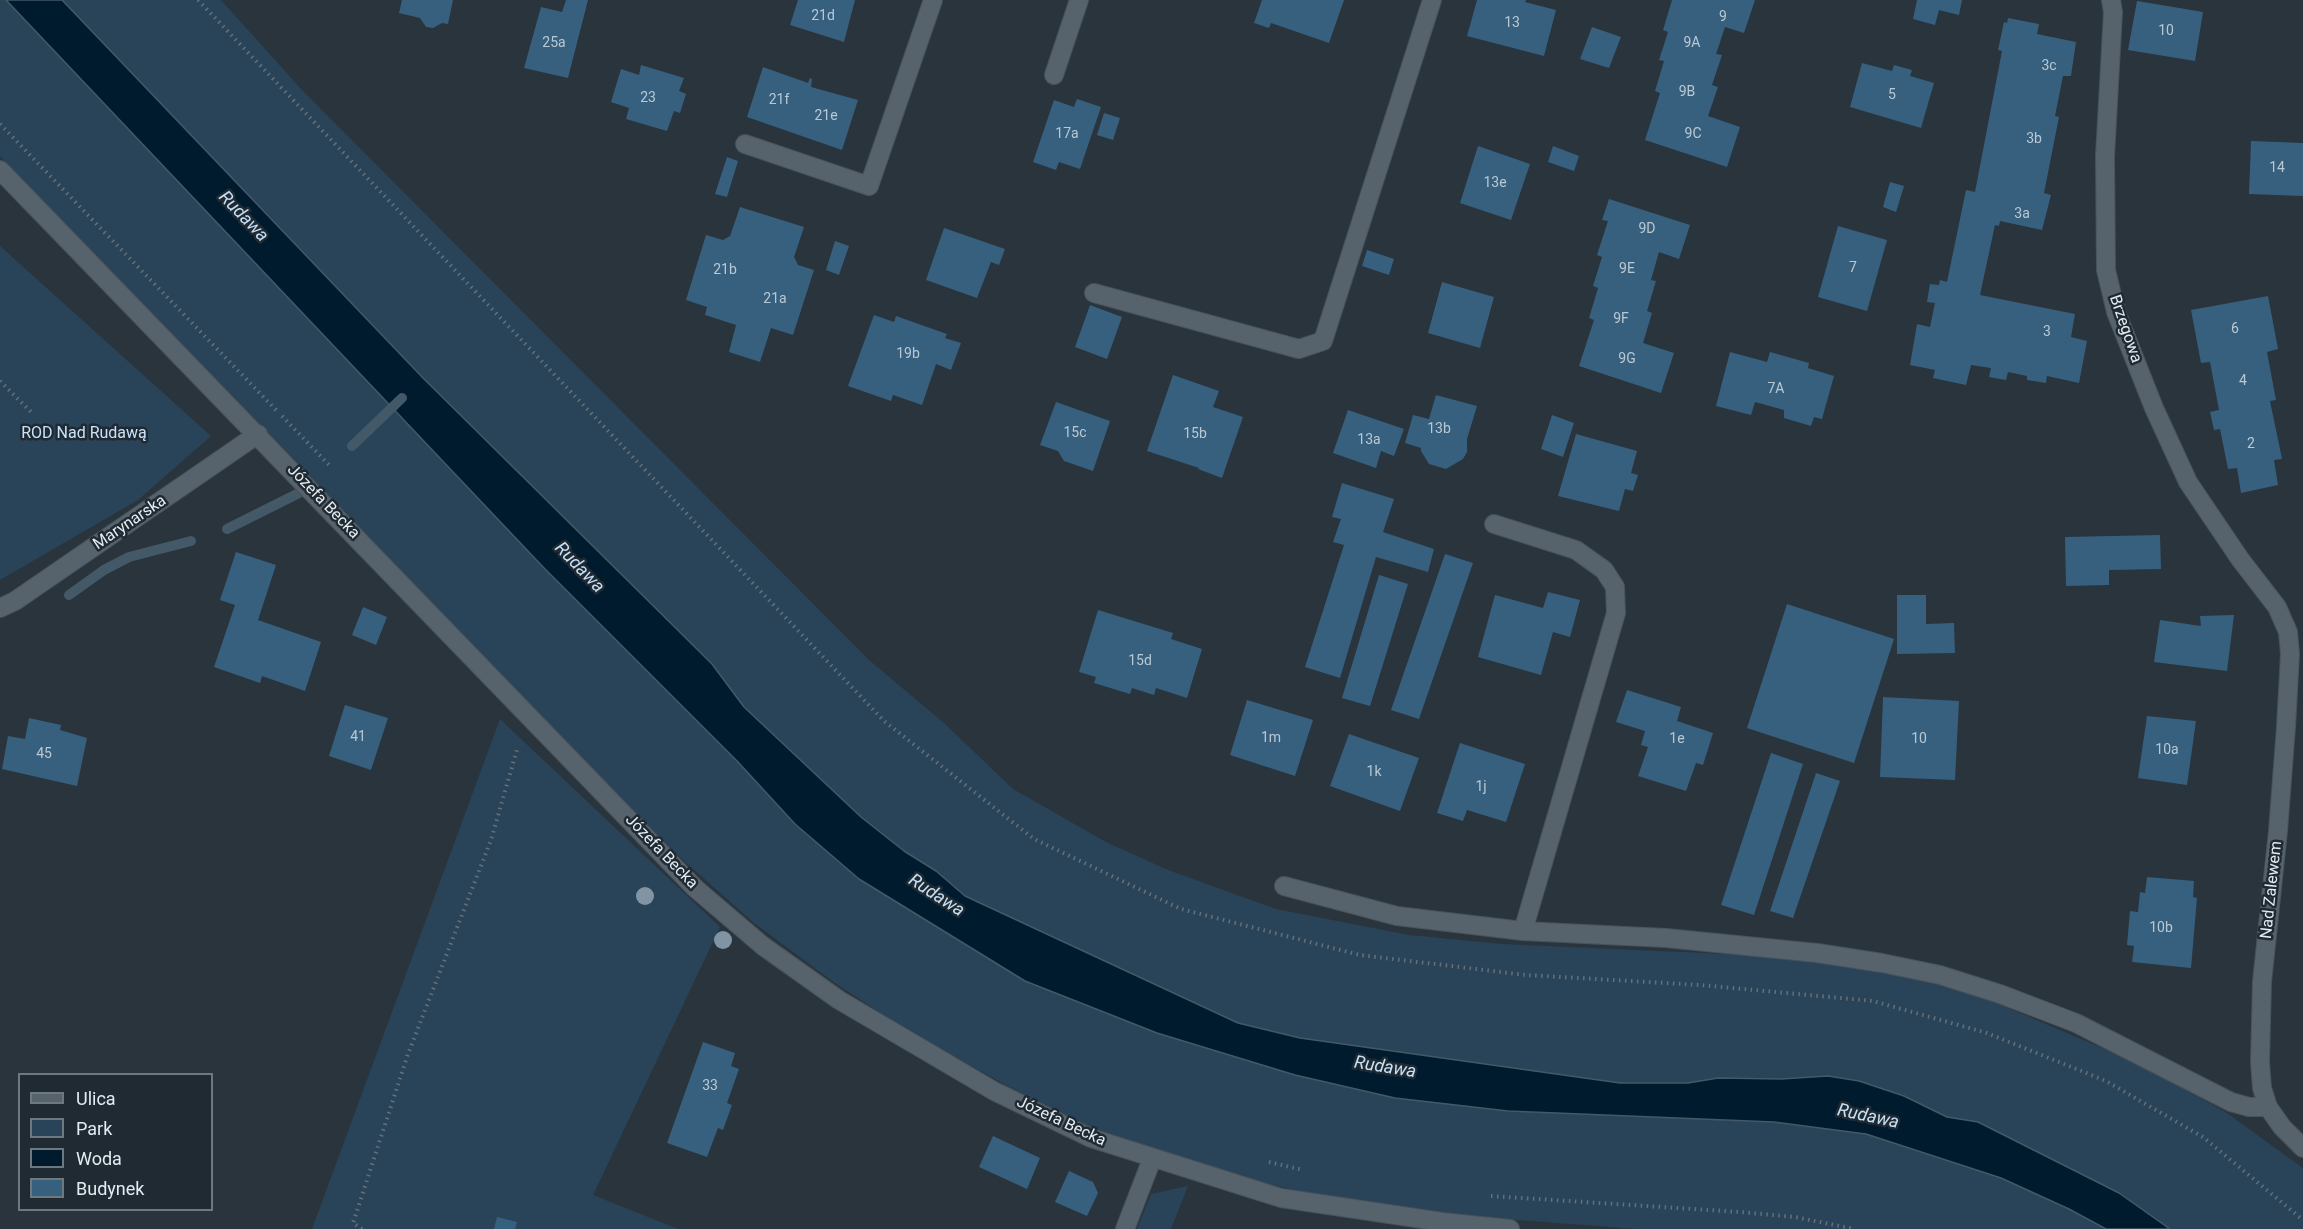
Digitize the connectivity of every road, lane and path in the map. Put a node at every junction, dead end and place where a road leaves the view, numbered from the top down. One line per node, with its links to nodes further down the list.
1 (198, 0): 27 (path)
2 (933, 0): 8 (street)
3 (1078, 0): 6 (street)
4 (1432, 0): 10 (street)
5 (2111, 0): 17 (street, Brzegowa)
6 (1054, 75)
7 (0, 124): 14 (path)
8 (745, 144)
9 (0, 170): 13 (street, Józefa Becka)
10 (1094, 293)
11 (0, 381): 12 (path)
12 (32, 413)
13 (258, 434): 16 (street, Marynarska); 18 (street, Józefa Becka)
14 (335, 471)
15 (1494, 524): 20 (street)
16 (0, 608)
17 (2283, 619): 21 (street, Nad Zalewem)
18 (527, 714): 23 (street, Józefa Becka); 28 (path)
19 (1284, 886): 20 (street)
20 (1522, 931): 21 (street)
21 (2268, 1107): 22 (street, Nad Zalewem)
22 (2303, 1148)
23 (1152, 1159): 29 (street); 30 (street, Józefa Becka)
24 (1260, 1159): 25 (path)
25 (1311, 1172)
26 (1486, 1196): 31 (path)
27 (2303, 1220)
28 (362, 1229)
29 (1125, 1229)
30 (1500, 1229)
31 (1854, 1229)

